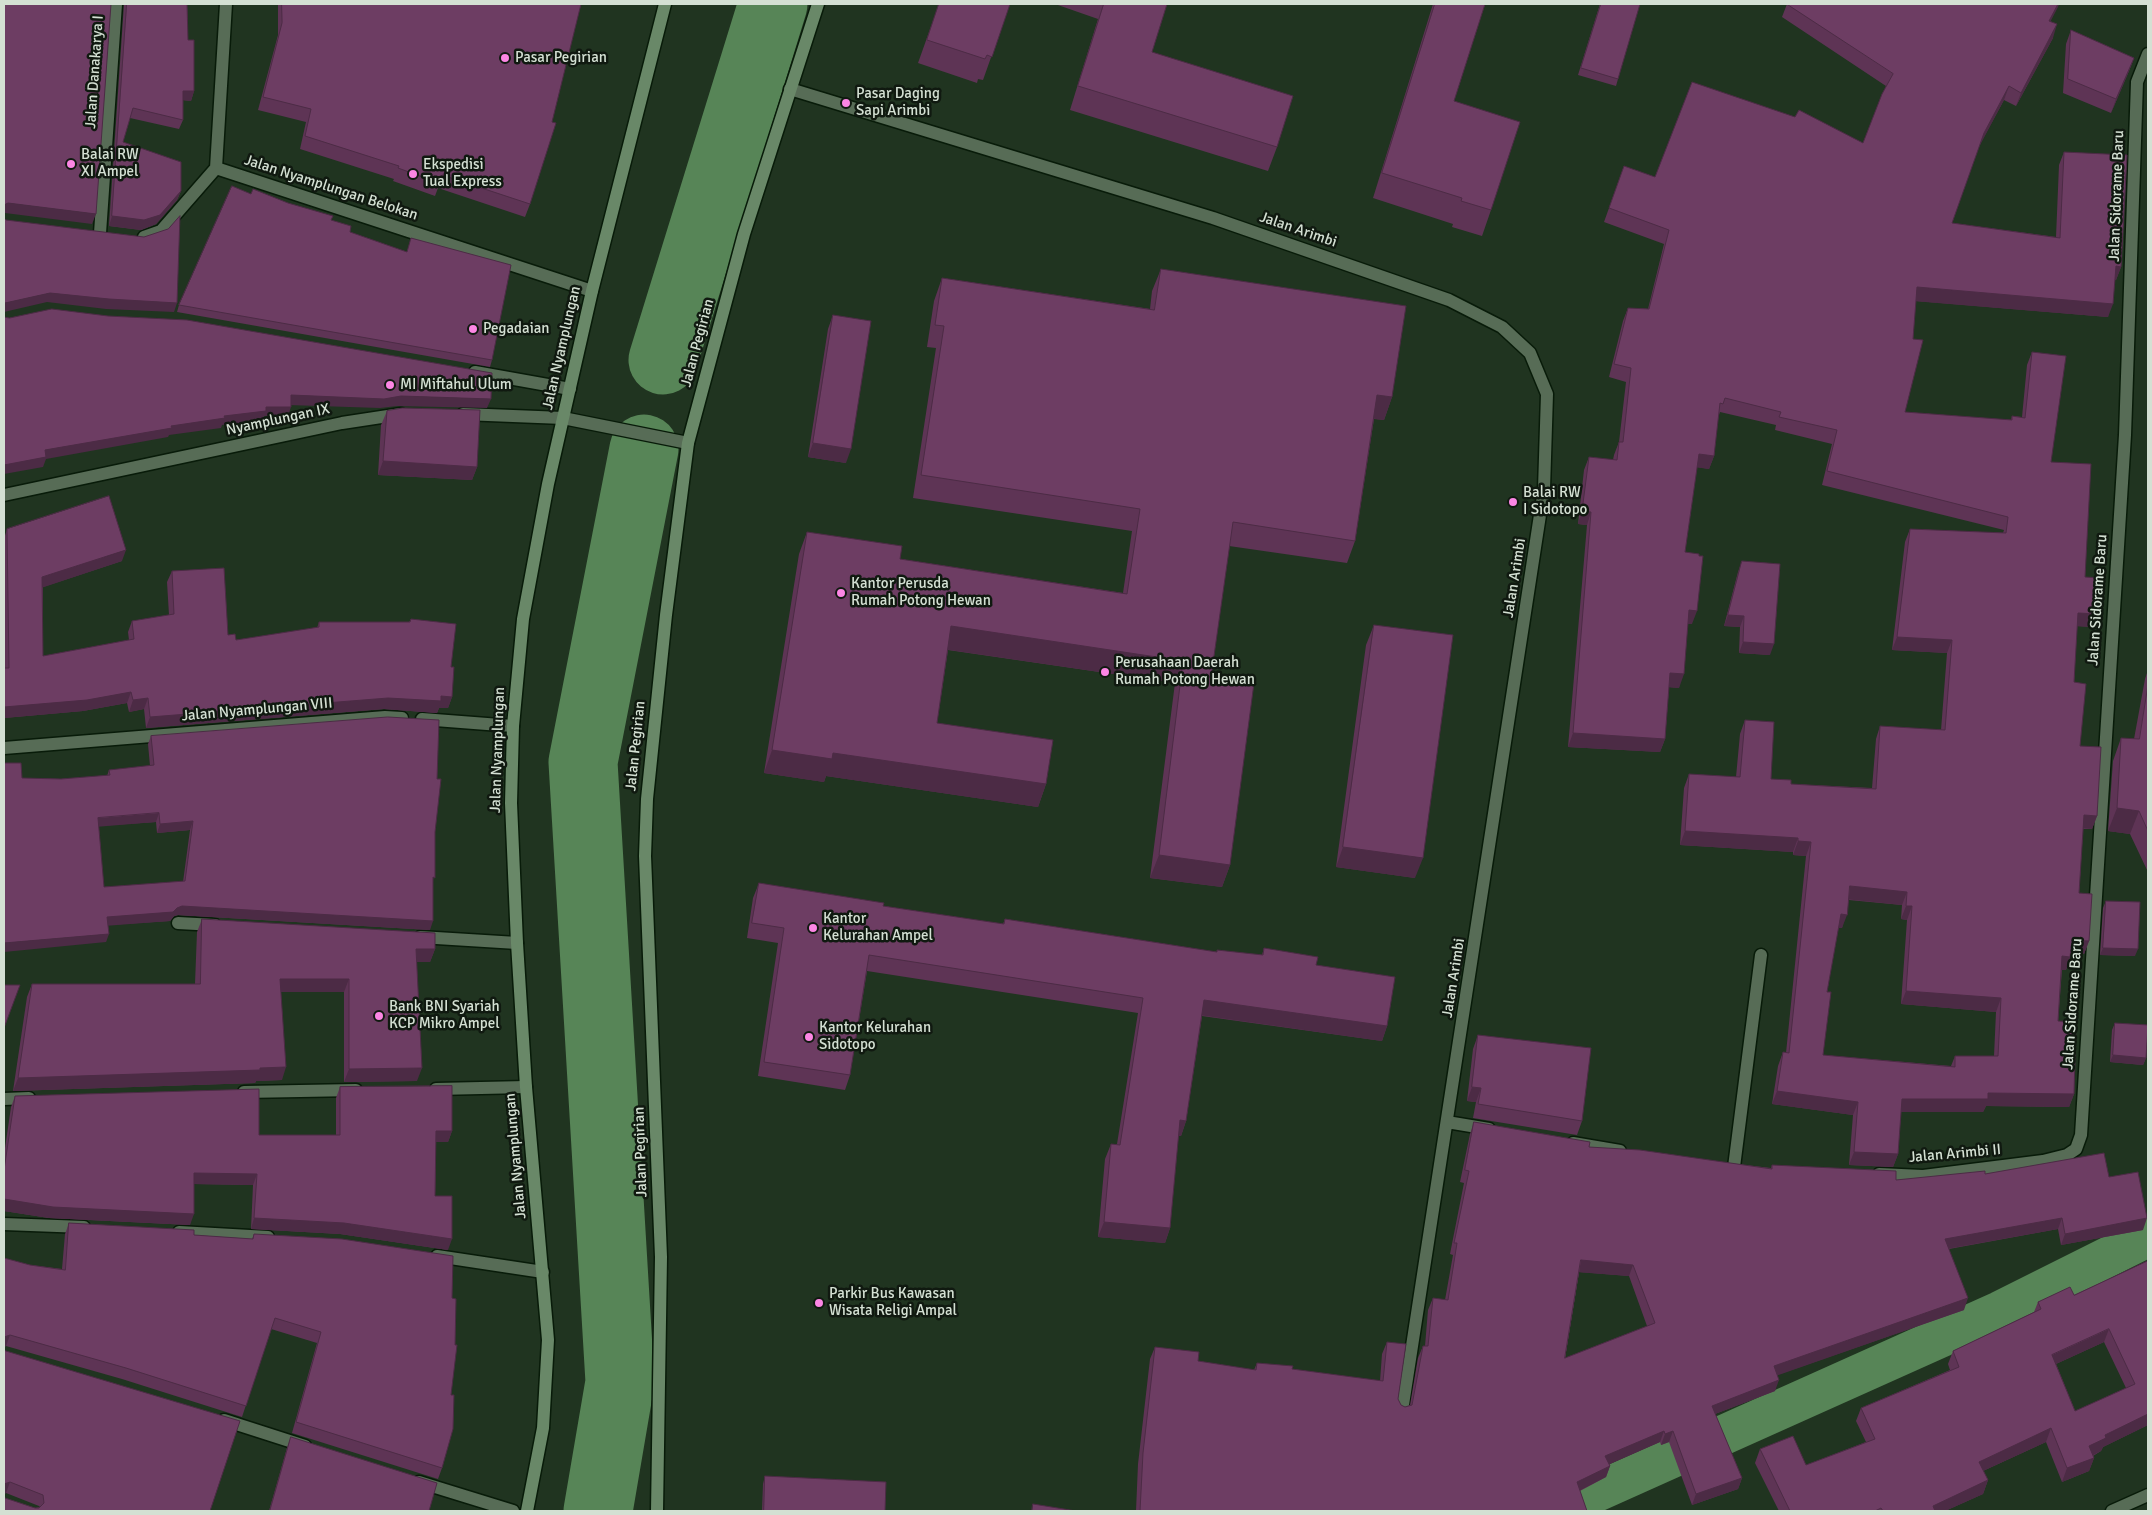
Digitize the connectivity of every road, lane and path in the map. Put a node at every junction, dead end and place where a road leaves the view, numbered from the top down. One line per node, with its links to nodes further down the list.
1 (116, 4): 8 (street, Jalan Danakarya I)
2 (226, 4): 7 (street)
3 (665, 4): 10 (main road, Jalan Nyamplungan)
4 (818, 4): 6 (main road, Jalan Pegirian)
5 (2148, 54): 34 (street, Jalan Sidorame Baru)
6 (790, 89): 16 (main road, Jalan Pegirian); 31 (street, Jalan Arimbi)
7 (216, 168): 9 (street); 10 (street, Jalan Nyamplungan Belokan)
8 (116, 236)
9 (133, 238)
10 (592, 291): 12 (main road, Jalan Nyamplungan)
11 (464, 370): 12 (street)
12 (570, 389): 15 (main road, Jalan Nyamplungan)
13 (416, 414): 17 (street, Nyamplungan IX)
14 (454, 414): 15 (street)
15 (563, 418): 16 (street); 18 (main road, Jalan Nyamplungan)
16 (688, 443): 51 (main road, Jalan Pegirian)
17 (4, 495)
18 (513, 726): 19 (street, Jalan Nyamplungan VIII); 23 (main road, Jalan Nyamplungan)
19 (4, 748)
20 (178, 923): 21 (street)
21 (226, 926)
22 (403, 936): 23 (street)
23 (517, 943): 25 (main road, Jalan Nyamplungan)
24 (1761, 955): 36 (street)
25 (526, 1087): 26 (street); 43 (main road, Jalan Nyamplungan)
26 (420, 1089)
27 (372, 1090): 28 (street)
28 (234, 1092)
29 (42, 1098): 30 (street)
30 (4, 1099)
31 (1447, 1122): 32 (street); 44 (street, Jalan Arimbi)
32 (1505, 1131)
33 (1563, 1141): 35 (street)
34 (2076, 1149): 37 (street, Jalan Arimbi II)
35 (1630, 1152)
36 (1734, 1167)
37 (1867, 1174)
38 (4, 1224): 39 (street)
39 (94, 1227)
40 (163, 1231): 41 (street)
41 (280, 1238)
42 (421, 1254): 43 (street)
43 (543, 1272): 50 (main road, Jalan Nyamplungan)
44 (1402, 1411)
45 (215, 1417): 46 (street)
46 (320, 1450)
47 (405, 1478): 49 (street)
48 (2148, 1495): 52 (street)
49 (512, 1511)
50 (527, 1511)
51 (657, 1511)
52 (2112, 1511)

